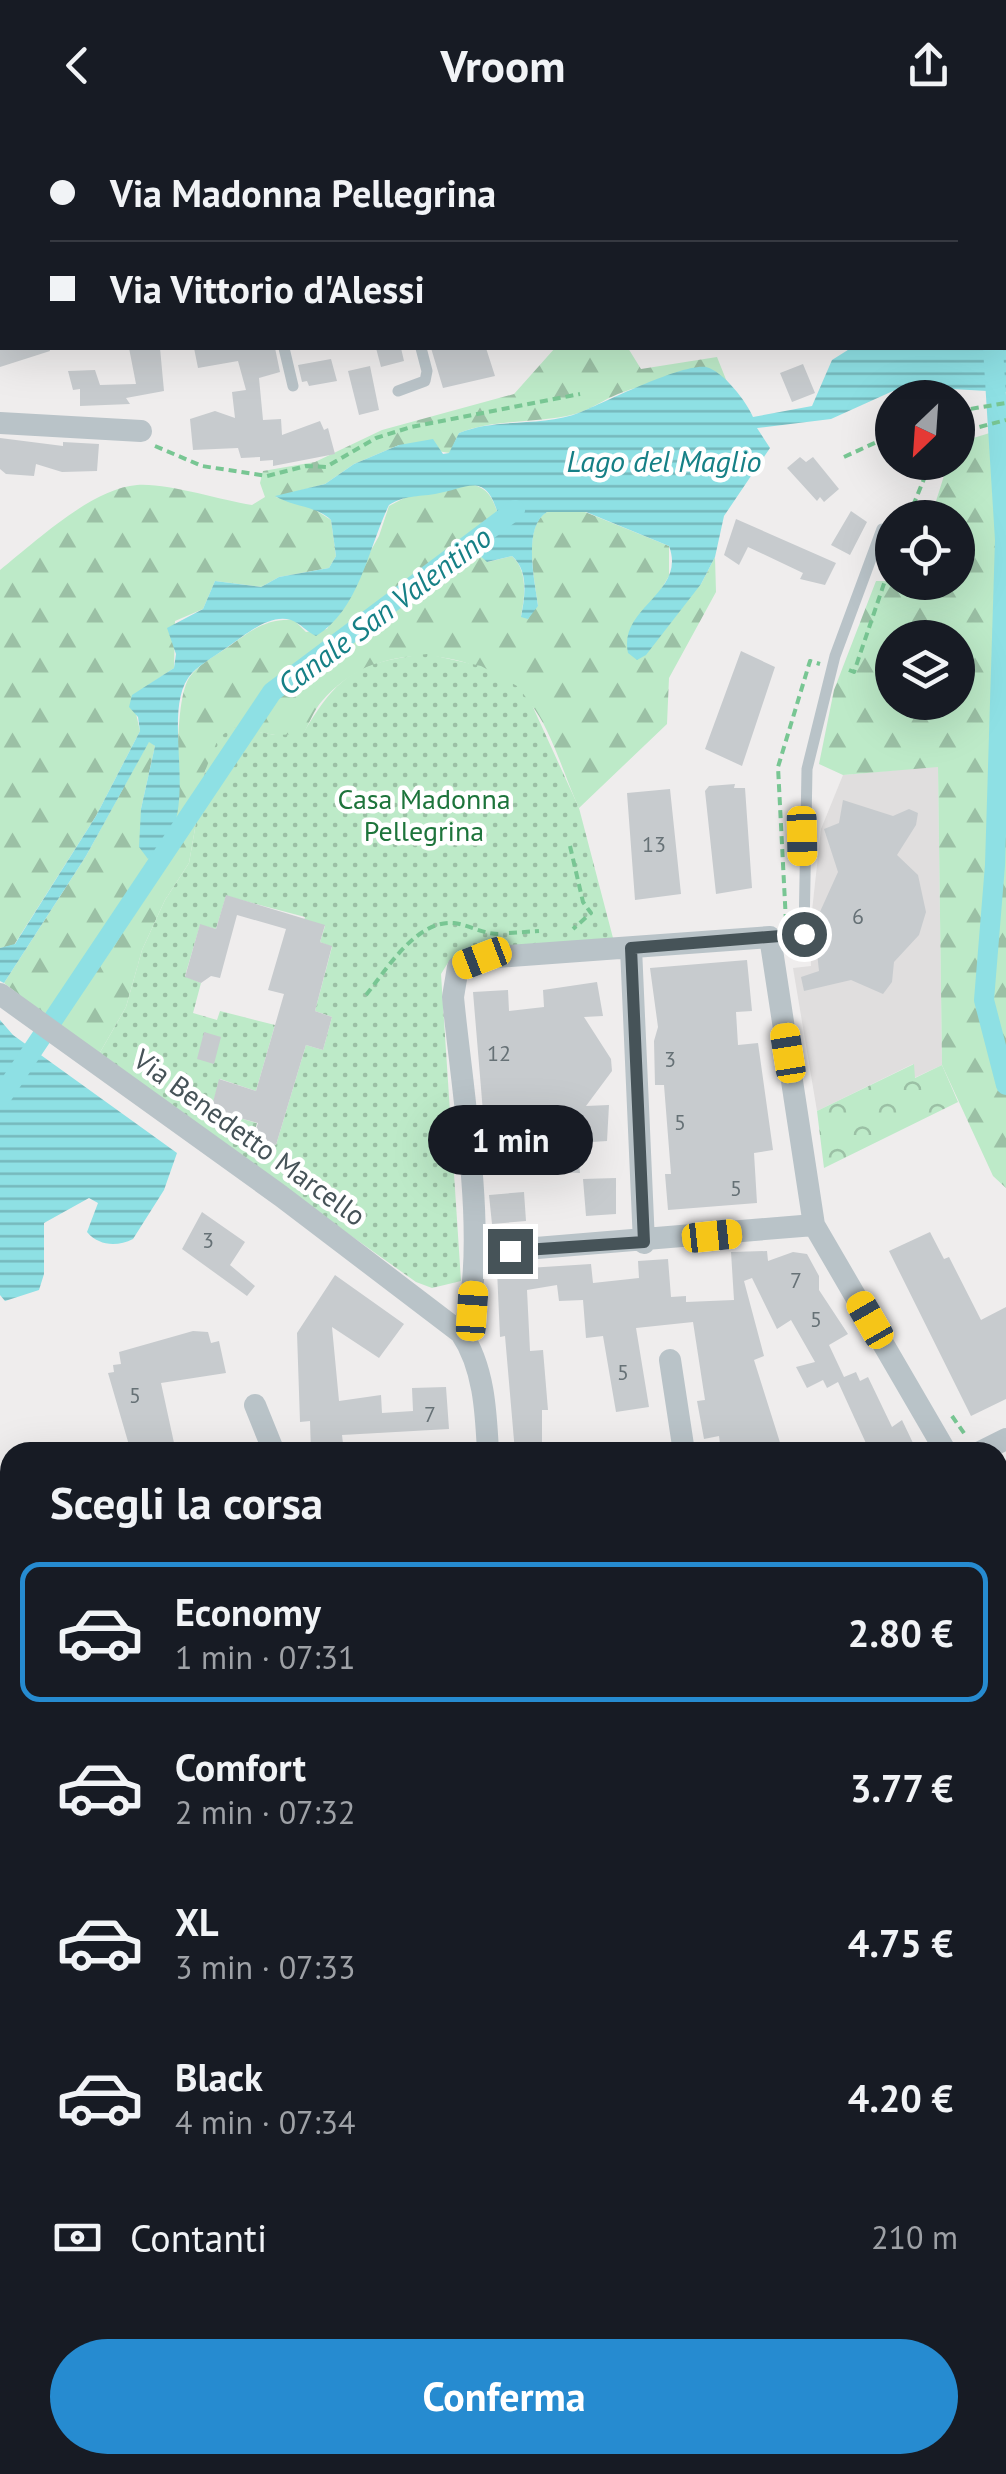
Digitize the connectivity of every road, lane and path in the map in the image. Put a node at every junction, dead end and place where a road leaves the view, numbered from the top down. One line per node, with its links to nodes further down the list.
1 (284, 350): 3 (lane)
2 (422, 350): 4 (lane)
3 (293, 386)
4 (398, 391)
5 (580, 394): 11 (path)
6 (1006, 403): 7 (path)
7 (975, 408)
8 (1006, 420): 10 (path)
9 (0, 423): 11 (street)
10 (975, 428)
11 (140, 431)
12 (875, 443): 13 (path)
13 (844, 457)
14 (875, 550): 19 (lane)
15 (810, 662): 19 (path)
16 (570, 846): 17 (path)
17 (570, 930)
18 (550, 932): 22 (path)
19 (778, 937): 20 (street); 23 (street)
20 (631, 948): 24 (street); 25 (street)
21 (0, 994): 26 (street, Via Benedetto Marcello)
22 (366, 995)
23 (814, 1226): 24 (street); 33 (street)
24 (644, 1242): 25 (street)
25 (476, 1253): 26 (street)
26 (462, 1333): 31 (street)
27 (670, 1360): 32 (street)
28 (255, 1404): 30 (street)
29 (946, 1407): 34 (path)
30 (270, 1442)
31 (487, 1442)
32 (682, 1442)
33 (940, 1442)
34 (972, 1442)

